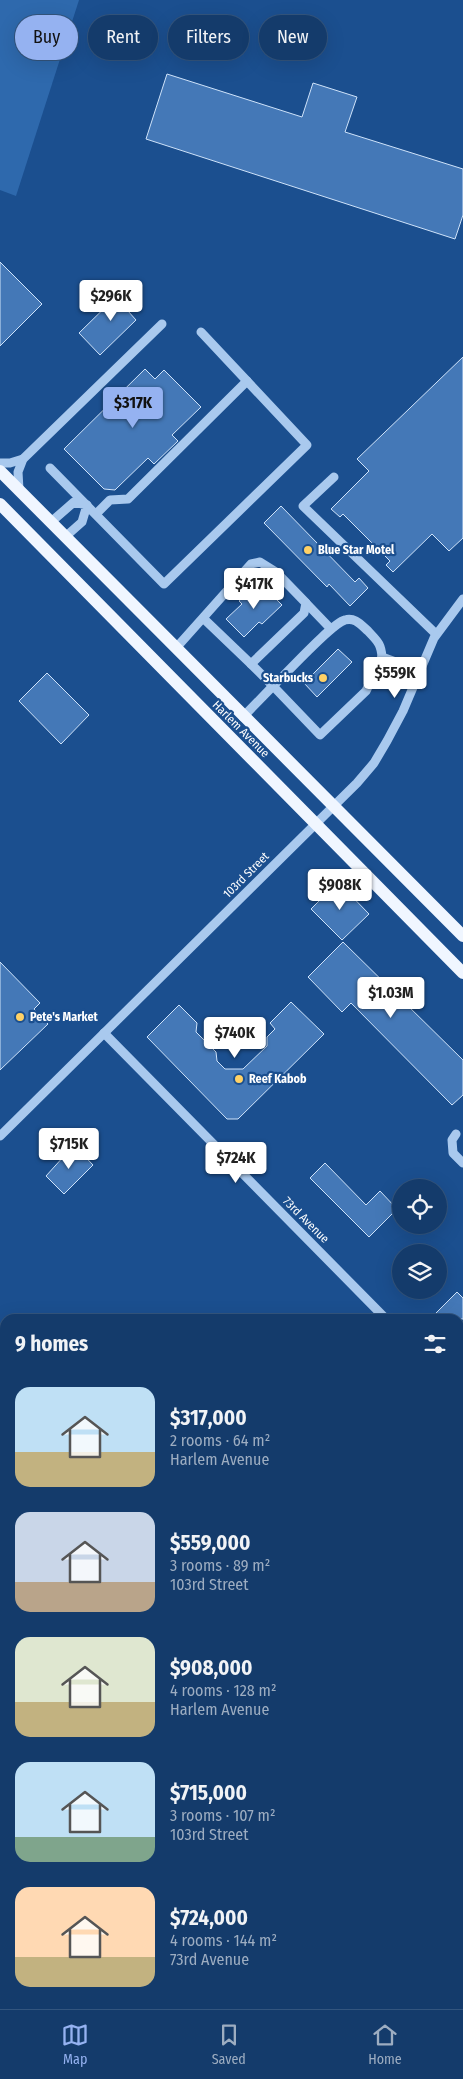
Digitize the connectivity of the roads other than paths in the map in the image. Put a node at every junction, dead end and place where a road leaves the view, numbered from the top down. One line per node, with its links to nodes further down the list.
1 (162, 324): 4 (street)
2 (201, 332): 3 (street)
3 (247, 381): 12 (street); 12 (street)
4 (23, 459): 5 (street); 9 (street)
5 (0, 464)
6 (50, 468): 11 (street)
7 (0, 471): 9 (main road, Harlem Avenue)
8 (334, 477): 19 (street)
9 (19, 490): 13 (main road, Harlem Avenue)
10 (0, 504): 27 (main road, Harlem Avenue)
11 (87, 505): 12 (street); 13 (street); 14 (street)
12 (96, 514)
13 (51, 522): 14 (main road, Harlem Avenue)
14 (65, 537): 20 (main road, Harlem Avenue)
15 (463, 599): 19 (street, 103rd Street)
16 (306, 603): 17 (street); 18 (street); 22 (street)
17 (202, 618): 20 (street); 22 (street)
18 (331, 629): 21 (street); 24 (street)
19 (436, 634): 23 (street, 103rd Street)
20 (176, 648): 25 (main road, Harlem Avenue)
21 (382, 657): 23 (street); 24 (street)
22 (251, 664): 24 (street)
23 (420, 671): 26 (street, 103rd Street)
24 (273, 686): 25 (street)
25 (244, 717): 26 (main road, Harlem Avenue)
26 (333, 807): 27 (street, 103rd Street); 28 (main road, Harlem Avenue)
27 (316, 824): 29 (main road, Harlem Avenue); 30 (street, 103rd Street)
28 (463, 936)
29 (463, 973)
30 (104, 1033): 32 (street, 103rd Street); 34 (street, 73rd Avenue)
31 (456, 1134): 33 (street)
32 (0, 1136)
33 (463, 1163)
34 (381, 1314)

